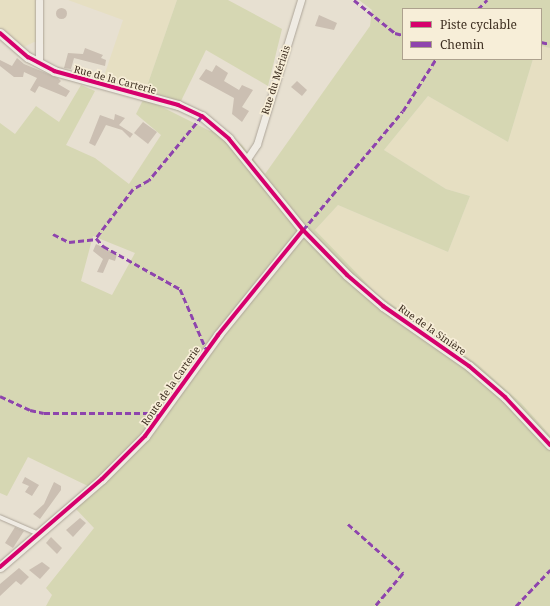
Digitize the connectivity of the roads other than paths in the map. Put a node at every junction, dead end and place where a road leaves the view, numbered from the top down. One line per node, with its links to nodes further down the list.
1 (39, 0): 4 (street)
2 (301, 0): 5 (street, Rue du Mériais)
3 (0, 33): 4 (street, Rue de la Carterie)
4 (39, 63): 5 (street, Rue de la Carterie)
5 (247, 159): 6 (street, Rue de la Carterie)
6 (303, 230): 7 (street, Rue de la Sinière); 9 (street, Route de la Carterie)
7 (550, 445)
8 (0, 517): 9 (lane)
9 (40, 534): 10 (street, Route de la Carterie)
10 (0, 567)

